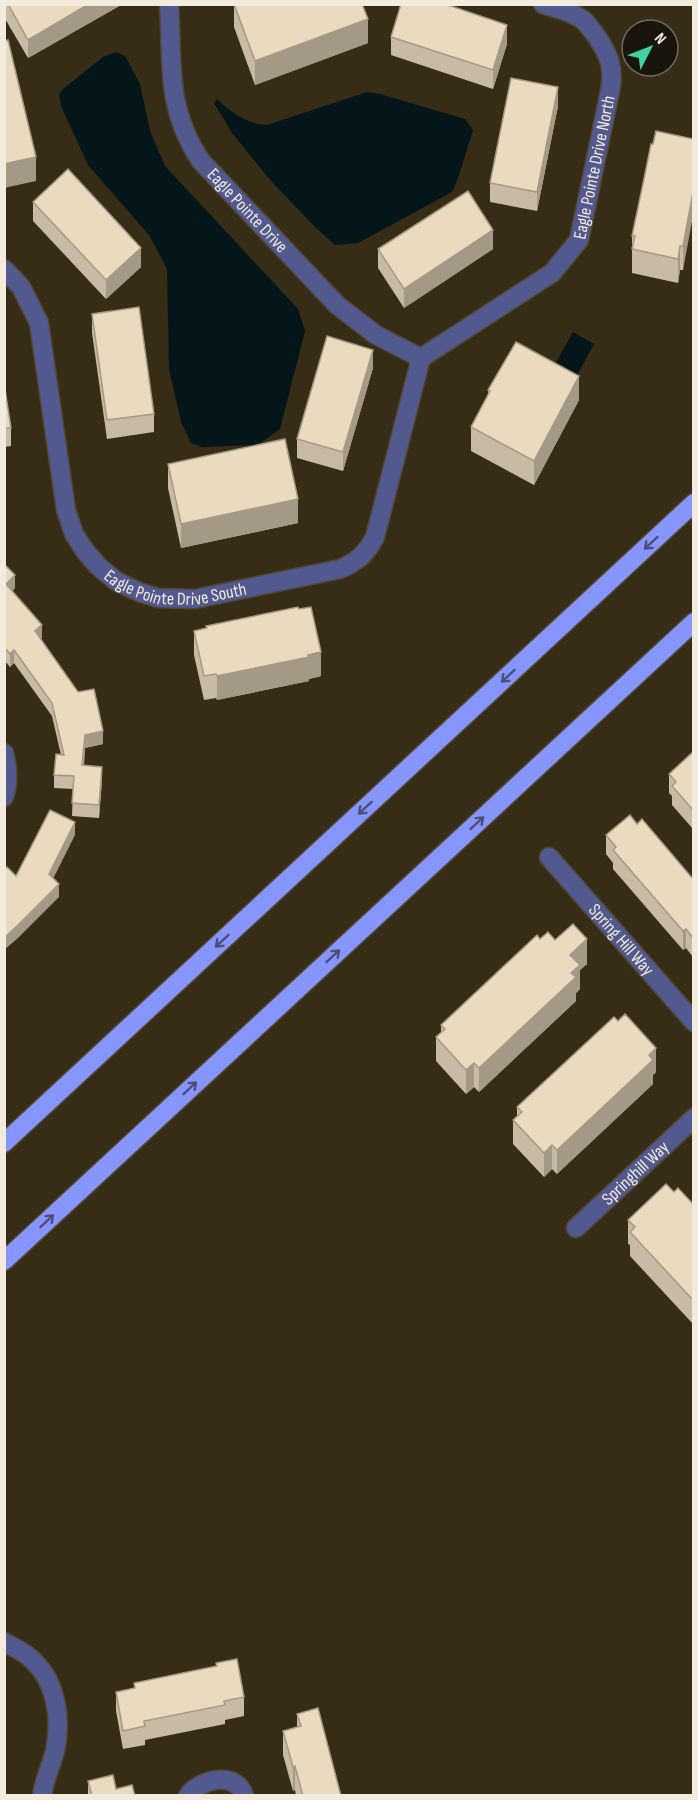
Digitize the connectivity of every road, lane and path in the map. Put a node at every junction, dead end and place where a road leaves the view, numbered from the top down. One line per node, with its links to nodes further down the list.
1 (169, 4): 4 (street, Eagle Pointe Drive)
2 (543, 4): 4 (street, Eagle Pointe Drive North)
3 (4, 269): 4 (street, Eagle Pointe Drive South)
4 (421, 358)
5 (693, 503): 12 (highway, one-way to 12)
6 (693, 622): 14 (highway, one-way to 6)
7 (4, 753): 8 (street)
8 (4, 797)
9 (549, 857): 10 (street, Spring Hill Way)
10 (693, 1022)
11 (693, 1118): 13 (street, Springhill Way)
12 (4, 1143)
13 (576, 1228)
14 (4, 1261)
15 (4, 1642): 16 (street)
16 (42, 1796)
17 (188, 1796): 18 (street)
18 (244, 1796)

